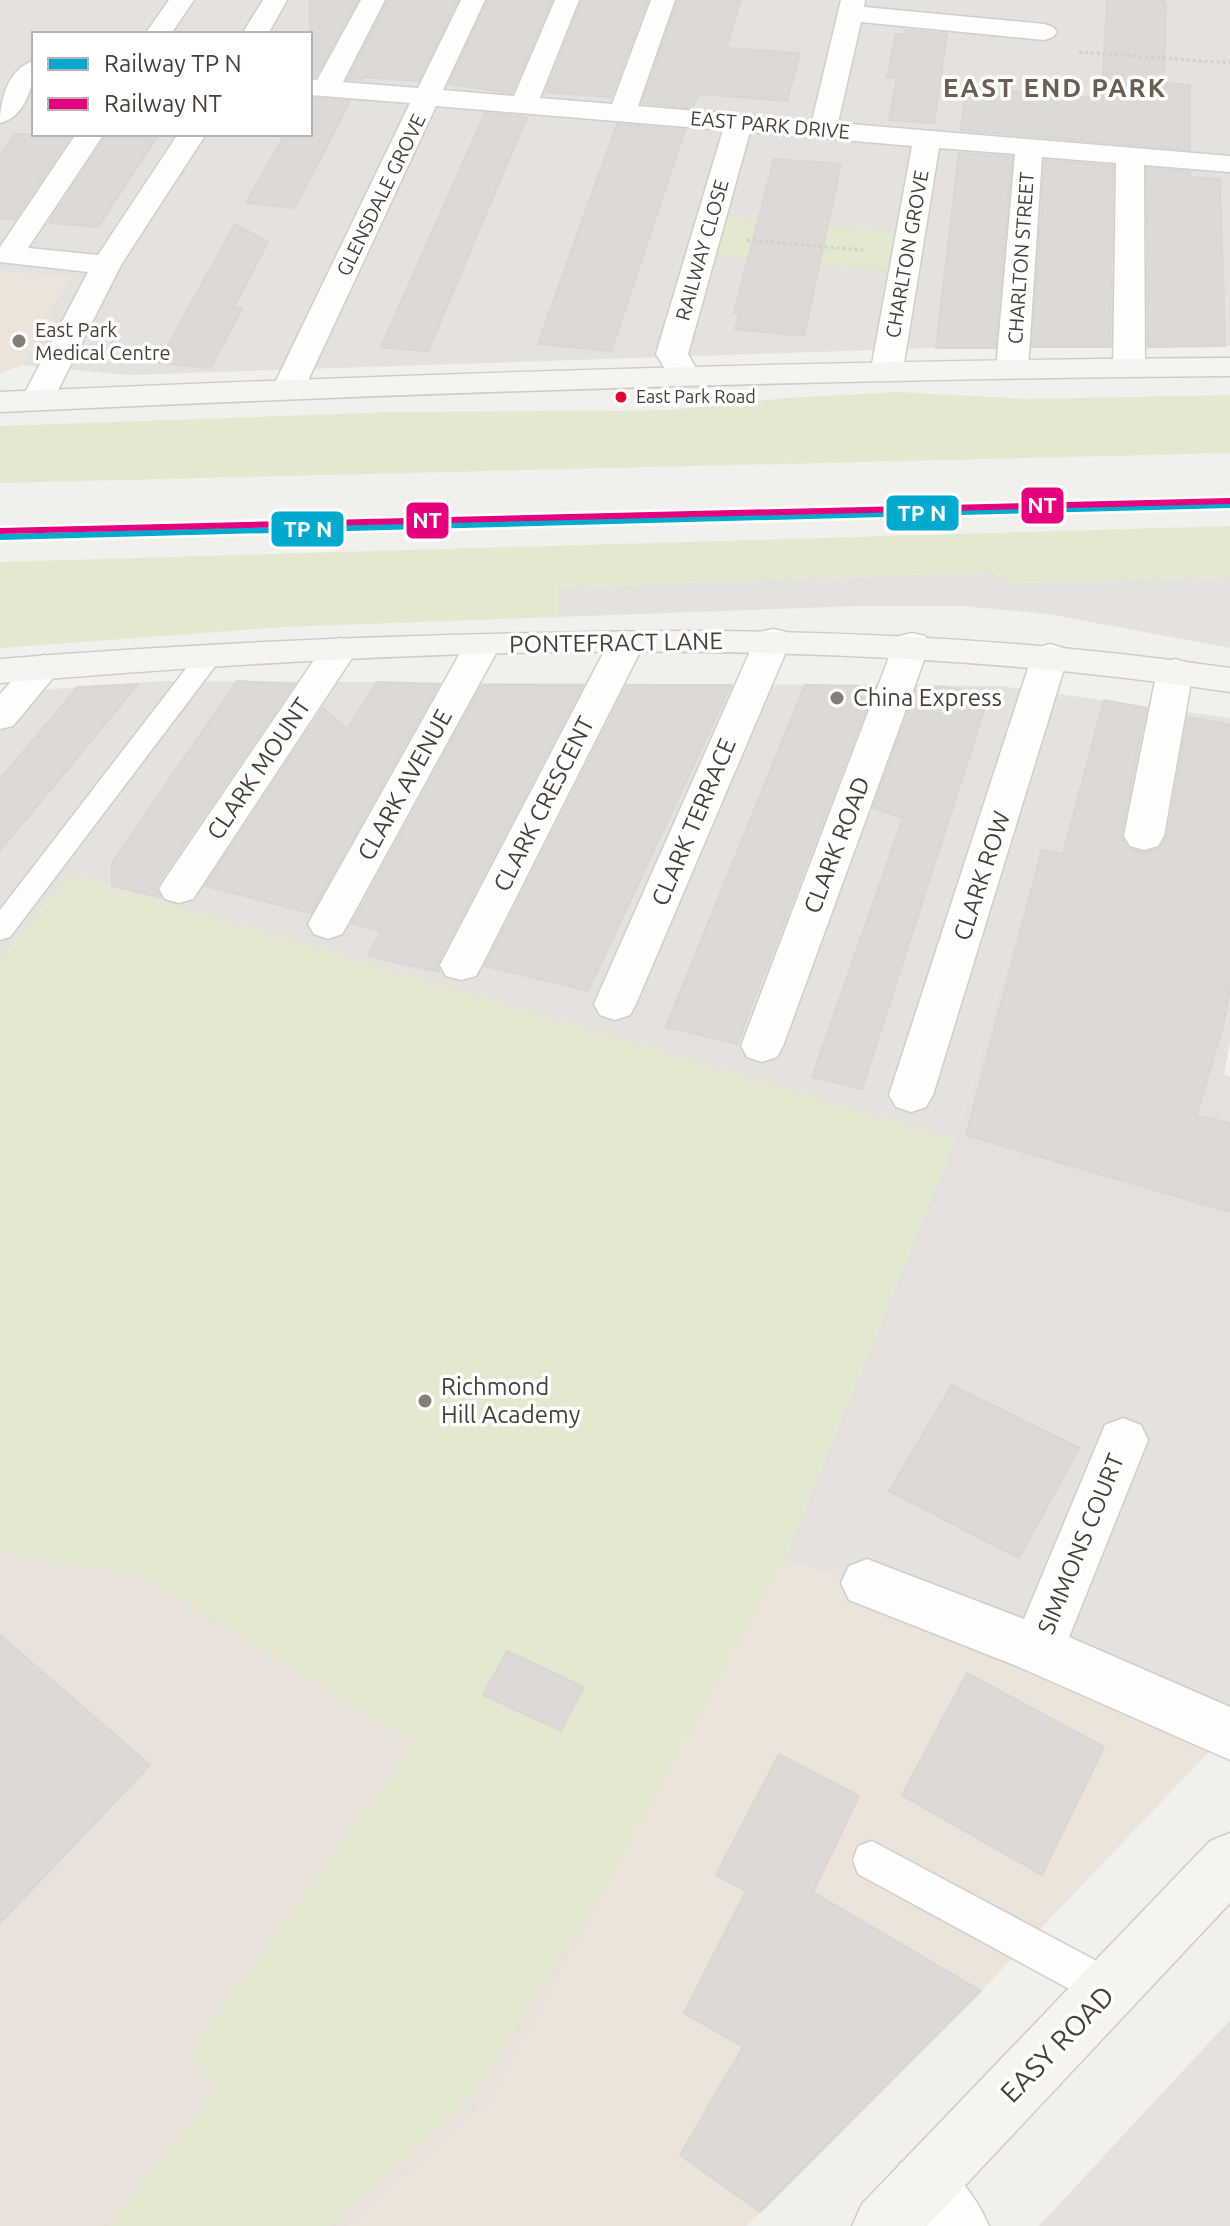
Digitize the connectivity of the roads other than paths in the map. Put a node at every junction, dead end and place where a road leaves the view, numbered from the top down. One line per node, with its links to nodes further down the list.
1 (182, 0): 10 (street)
2 (275, 0): 11 (street)
3 (373, 0): 13 (street)
4 (473, 0): 14 (street, GLENSDALE GROVE)
5 (567, 0): 15 (street)
6 (663, 0): 16 (street)
7 (852, 6): 8 (street); 19 (street)
8 (954, 12): 9 (street)
9 (1044, 31)
10 (159, 32)
11 (256, 32)
12 (26, 65): 17 (street)
13 (318, 88): 14 (street, EAST PARK DRIVE)
14 (428, 97): 15 (street, EAST PARK DRIVE); 32 (street, GLENSDALE GROVE)
15 (524, 105): 16 (street, EAST PARK DRIVE)
16 (622, 113): 18 (street, EAST PARK DRIVE)
17 (0, 115)
18 (739, 123): 19 (street, EAST PARK DRIVE); 31 (street, RAILWAY CLOSE)
19 (823, 130): 22 (street, EAST PARK DRIVE)
20 (89, 136): 26 (street)
21 (191, 136): 26 (street)
22 (927, 139): 23 (street, EAST PARK DRIVE); 29 (street, CHARLTON GROVE)
23 (1029, 147): 24 (street, EAST PARK DRIVE); 30 (street, CHARLTON STREET)
24 (1130, 155): 25 (street, EAST PARK DRIVE); 28 (street)
25 (1230, 164)
26 (106, 265): 34 (street)
27 (1230, 367): 28 (street)
28 (1129, 368): 30 (street)
29 (887, 369): 30 (street); 31 (street)
30 (1012, 369)
31 (684, 375): 32 (street)
32 (288, 389): 34 (street)
33 (0, 402): 34 (street)
34 (36, 402)
35 (773, 640): 36 (street, PONTEFRACT LANE); 37 (street, PONTEFRACT LANE); 52 (street, CLARK TERRACE)
36 (627, 642): 38 (street, PONTEFRACT LANE); 51 (street, CLARK CRESCENT)
37 (912, 644): 41 (street, PONTEFRACT LANE); 53 (street, CLARK ROAD)
38 (482, 646): 39 (street, PONTEFRACT LANE); 49 (street, CLARK AVENUE)
39 (340, 649): 40 (street, PONTEFRACT LANE); 48 (street, CLARK MOUNT)
40 (210, 655): 42 (street, PONTEFRACT LANE); 50 (lane)
41 (1050, 656): 44 (street, PONTEFRACT LANE); 54 (street, CLARK ROW)
42 (44, 667): 43 (street, PONTEFRACT LANE); 46 (street)
43 (0, 671)
44 (1175, 671): 45 (street, PONTEFRACT LANE); 47 (street)
45 (1230, 680)
46 (0, 717)
47 (1144, 836)
48 (179, 889)
49 (328, 924)
50 (0, 930)
51 (461, 965)
52 (615, 1004)
53 (762, 1046)
54 (911, 1095)
55 (1123, 1440): 57 (street, SIMMONS COURT)
56 (867, 1583): 57 (street, SIMMONS COURT)
57 (1038, 1649): 58 (street, SIMMONS COURT)
58 (1230, 1734)
59 (872, 1860): 61 (lane)
60 (1230, 1861): 61 (street, EASY ROAD)
61 (1109, 1989): 62 (street, EASY ROAD)
62 (921, 2212)

